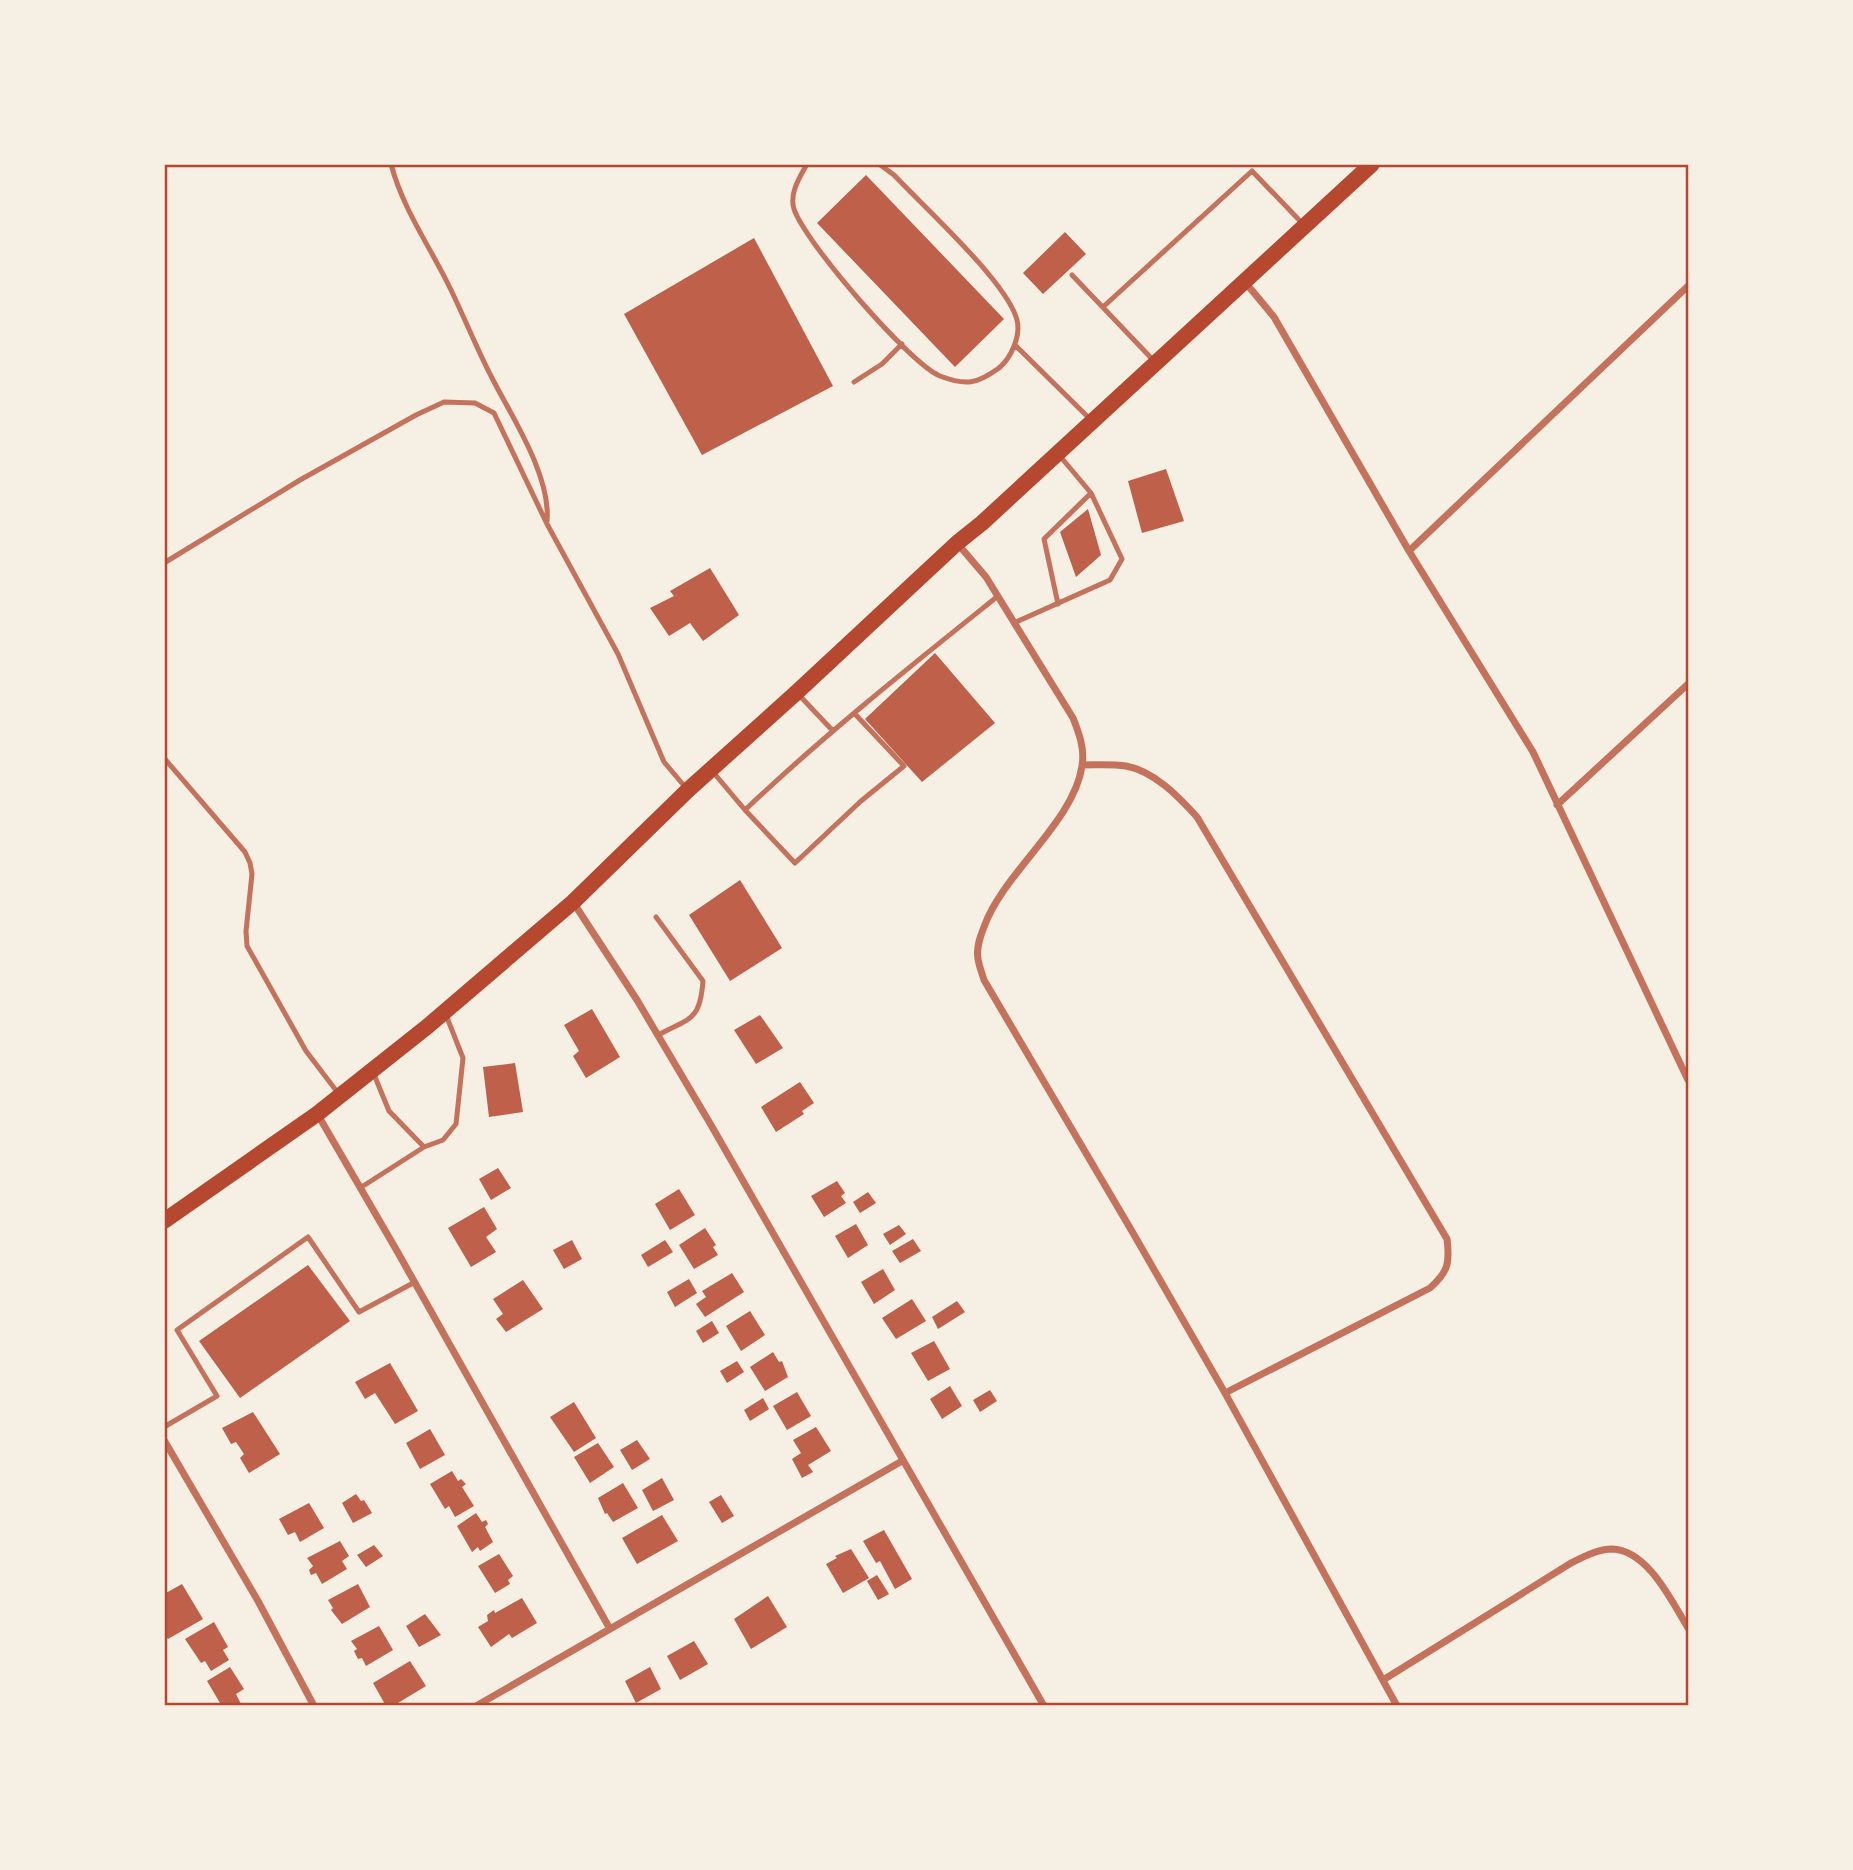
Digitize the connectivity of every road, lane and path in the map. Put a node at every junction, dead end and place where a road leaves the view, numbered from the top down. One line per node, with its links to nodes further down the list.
1 (391, 164): 17 (lane)
2 (807, 164): 10 (lane)
3 (879, 164): 11 (lane)
4 (1372, 164): 5 (main road)
5 (1306, 226): 7 (main road); 9 (lane)
6 (1072, 275): 9 (lane)
7 (1245, 282): 12 (main road); 19 (street)
8 (1689, 286): 19 (street)
9 (1103, 307): 12 (lane)
10 (902, 344): 11 (lane); 13 (lane)
11 (1015, 345): 14 (lane)
12 (1156, 363): 14 (main road)
13 (854, 382)
14 (1092, 421): 15 (main road)
15 (1057, 453): 16 (lane); 18 (main road)
16 (1091, 493): 22 (lane); 22 (lane)
17 (547, 524): 20 (lane); 31 (lane)
18 (957, 543): 21 (street); 25 (main road)
19 (1409, 551): 32 (street)
20 (164, 563)
21 (998, 596): 23 (street); 26 (lane)
22 (1058, 604): 23 (lane)
23 (1014, 623): 29 (street)
24 (1689, 684): 32 (street)
25 (797, 692): 27 (lane); 30 (main road)
26 (854, 713): 27 (lane); 33 (lane)
27 (833, 731): 33 (lane)
28 (164, 758): 40 (lane)
29 (1082, 765): 46 (street); 46 (street)
30 (711, 770): 31 (main road); 33 (lane)
31 (688, 790): 34 (main road)
32 (1557, 806): 39 (street)
33 (745, 810)
34 (573, 902): 36 (main road); 37 (street)
35 (656, 917): 37 (lane)
36 (445, 1012): 38 (main road); 42 (lane)
37 (658, 1035): 49 (street)
38 (373, 1071): 40 (main road); 42 (lane)
39 (1687, 1075)
40 (341, 1097): 41 (main road)
41 (317, 1114): 43 (street); 44 (main road)
42 (424, 1147): 43 (lane)
43 (360, 1188): 45 (street)
44 (164, 1221)
45 (415, 1282): 47 (lane); 51 (street)
46 (1225, 1394): 52 (street)
47 (164, 1427)
48 (164, 1440): 53 (street)
49 (902, 1461): 51 (street); 55 (street)
50 (1689, 1628): 52 (street)
51 (610, 1629): 54 (street)
52 (1382, 1680): 56 (street)
53 (314, 1706)
54 (477, 1706)
55 (1044, 1706)
56 (1397, 1706)

